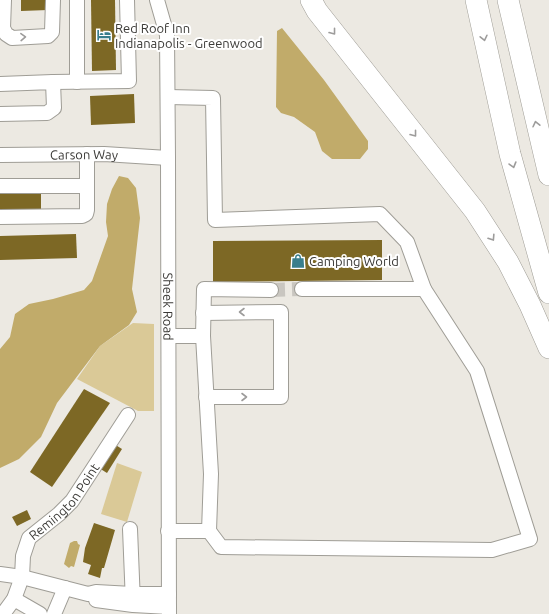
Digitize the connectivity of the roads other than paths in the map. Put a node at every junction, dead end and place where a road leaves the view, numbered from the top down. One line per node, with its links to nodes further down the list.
1 (4, 0): 9 (street)
2 (53, 0): 9 (street, one-way to 2)
3 (77, 0): 11 (street)
4 (127, 0): 11 (street)
5 (157, 0): 13 (street, Sheek Road)
6 (311, 0): 29 (highway, one-way to 29)
7 (476, 0): 25 (highway, one-way to 25)
8 (508, 0): 18 (highway, one-way to 8)
9 (3, 34)
10 (53, 82): 11 (street); 12 (street); 14 (street)
11 (77, 82)
12 (0, 84)
13 (168, 97): 17 (street, Sheek Road); 23 (street)
14 (0, 114)
15 (87, 154): 16 (street, Carson Way); 17 (street, Carson Way); 20 (street)
16 (0, 155)
17 (168, 158): 27 (street, Sheek Road)
18 (549, 175)
19 (0, 186): 20 (street)
20 (87, 186): 21 (street)
21 (0, 217)
22 (302, 289): 23 (street)
23 (424, 289): 34 (street)
24 (270, 290): 26 (street)
25 (549, 294)
26 (204, 312): 28 (street); 30 (street, one-way to 26)
27 (169, 336): 28 (street); 33 (street, Sheek Road)
28 (203, 336): 30 (street)
29 (549, 348)
30 (206, 397): 34 (street)
31 (128, 415): 36 (street, Remington Point)
32 (130, 529): 39 (street)
33 (168, 531): 34 (street); 40 (street, Sheek Road)
34 (209, 531)
35 (0, 574): 36 (street)
36 (22, 577): 37 (street); 38 (street, Remington Point)
37 (65, 588): 39 (street); 43 (street)
38 (14, 599): 41 (street, Remington Point); 42 (street)
39 (133, 599): 40 (street)
40 (169, 605)
41 (3, 614)
42 (40, 614)
43 (54, 614)

